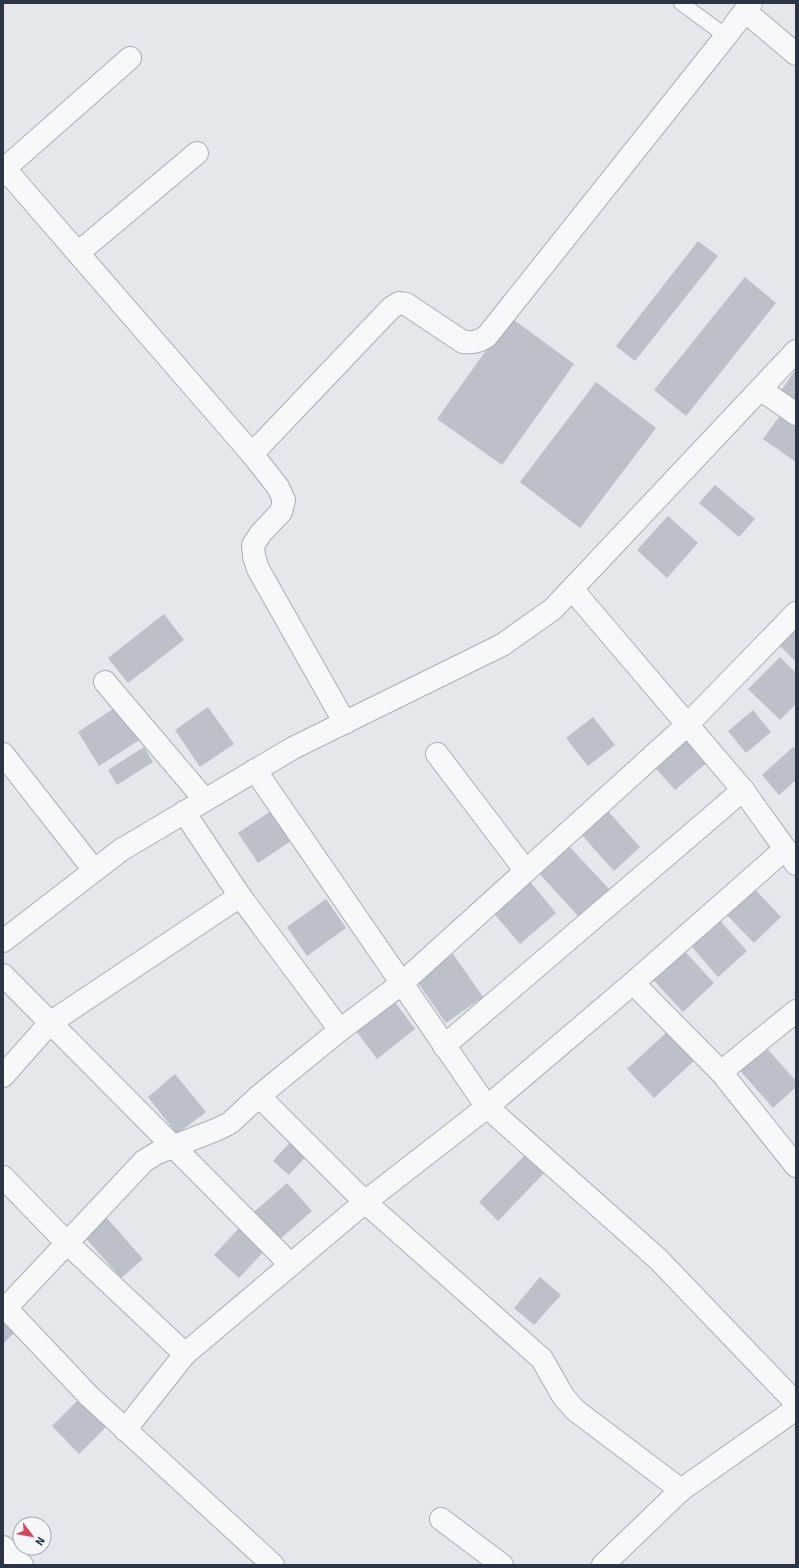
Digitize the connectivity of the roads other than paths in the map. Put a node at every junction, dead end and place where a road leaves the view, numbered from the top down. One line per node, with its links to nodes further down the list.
1 (681, 3): 3 (lane)
2 (748, 7): 3 (street); 4 (street)
3 (726, 36): 12 (street)
4 (796, 54)
5 (130, 58): 7 (street)
6 (197, 153): 8 (street)
7 (3, 171): 8 (street)
8 (78, 253): 12 (street)
9 (796, 351): 10 (street)
10 (760, 389): 11 (street); 13 (street)
11 (796, 414)
12 (252, 454): 16 (street)
13 (572, 589): 16 (street); 17 (street)
14 (796, 613): 17 (street)
15 (105, 682): 22 (street)
16 (345, 723): 20 (street)
17 (687, 725): 21 (street); 26 (street)
18 (3, 754): 25 (street)
19 (436, 754): 26 (street)
20 (255, 770): 22 (street); 31 (street)
21 (742, 790): 24 (street); 35 (street)
22 (205, 800): 23 (street)
23 (184, 812): 25 (street); 27 (street)
24 (790, 856): 30 (street)
25 (94, 870): 28 (street)
26 (526, 871): 31 (street)
27 (240, 896): 33 (street); 34 (street)
28 (3, 942)
29 (3, 976): 33 (street)
30 (633, 983): 36 (street); 39 (street)
31 (401, 984): 34 (street); 35 (street)
32 (796, 1011): 36 (street)
33 (50, 1023): 37 (street); 40 (street)
34 (340, 1030): 38 (street)
35 (444, 1046): 39 (street)
36 (721, 1072): 41 (street)
37 (3, 1076)
38 (259, 1096): 40 (street); 43 (street)
39 (487, 1107): 43 (street); 48 (street)
40 (173, 1147): 44 (street); 45 (street)
41 (795, 1162)
42 (3, 1177): 44 (street)
43 (365, 1202): 45 (street); 51 (street)
44 (67, 1243): 46 (street); 47 (street)
45 (291, 1265): 47 (street)
46 (4, 1307): 50 (street)
47 (185, 1354): 50 (street)
48 (796, 1403)
49 (796, 1409): 51 (street)
50 (125, 1430): 55 (street)
51 (681, 1490): 57 (street)
52 (441, 1519): 56 (street)
53 (3, 1547): 54 (street)
54 (22, 1565)
55 (273, 1565)
56 (502, 1565)
57 (602, 1565)

